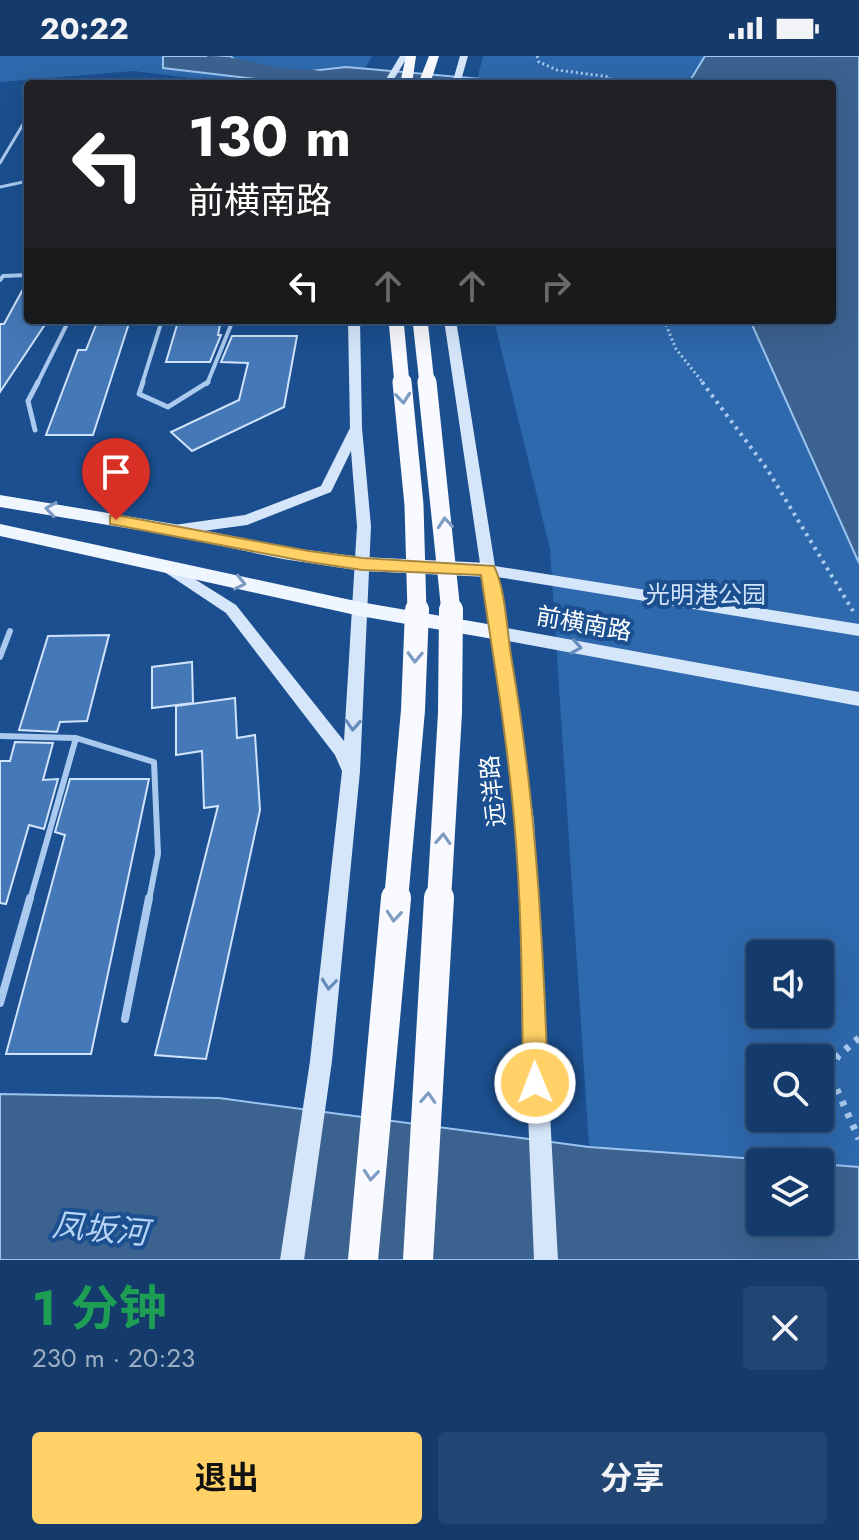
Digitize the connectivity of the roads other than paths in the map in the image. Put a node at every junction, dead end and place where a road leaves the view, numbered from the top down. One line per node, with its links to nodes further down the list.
1 (404, 56): 4 (main road)
2 (434, 56): 5 (highway)
3 (464, 56): 6 (main road)
4 (389, 80)
5 (425, 80)
6 (457, 80)
7 (24, 123): 8 (lane)
8 (0, 163)
9 (24, 182): 10 (lane)
10 (0, 187)
11 (24, 275): 12 (lane)
12 (1, 277)
13 (67, 324): 21 (lane)
14 (161, 324): 15 (lane)
15 (231, 324)
16 (354, 324): 20 (main road)
17 (396, 324): 40 (highway, one-way to 40, bridge)
18 (421, 324): 41 (highway, one-way to 18, bridge)
19 (451, 324): 27 (main road, 远洋路)
20 (356, 428): 24 (main road, 前横南路); 25 (main road)
21 (35, 430)
22 (0, 501): 24 (main road, 前横南路, one-way to 22)
23 (0, 530): 26 (main road, 前横南路)
24 (174, 530): 25 (main road, 前横南路)
25 (362, 564): 27 (main road, 前横南路); 28 (main road)
26 (159, 565): 28 (main road, 前横南路, one-way to 28); 36 (main road, 前横南路)
27 (488, 570): 29 (main road, 前横南路); 31 (main road, 远洋路)
28 (360, 609): 31 (main road, 前横南路); 36 (main road, one-way to 36)
29 (858, 625)
30 (10, 631): 32 (lane)
31 (499, 633): 33 (main road, 前横南路, one-way to 33); 42 (main road, 远洋路)
32 (0, 657)
33 (859, 699)
34 (0, 736): 35 (lane)
35 (76, 738): 37 (lane); 38 (lane)
36 (351, 771): 39 (main road, one-way to 39)
37 (0, 1003)
38 (125, 1019)
39 (292, 1260)
40 (363, 1260)
41 (418, 1260)
42 (546, 1260)

